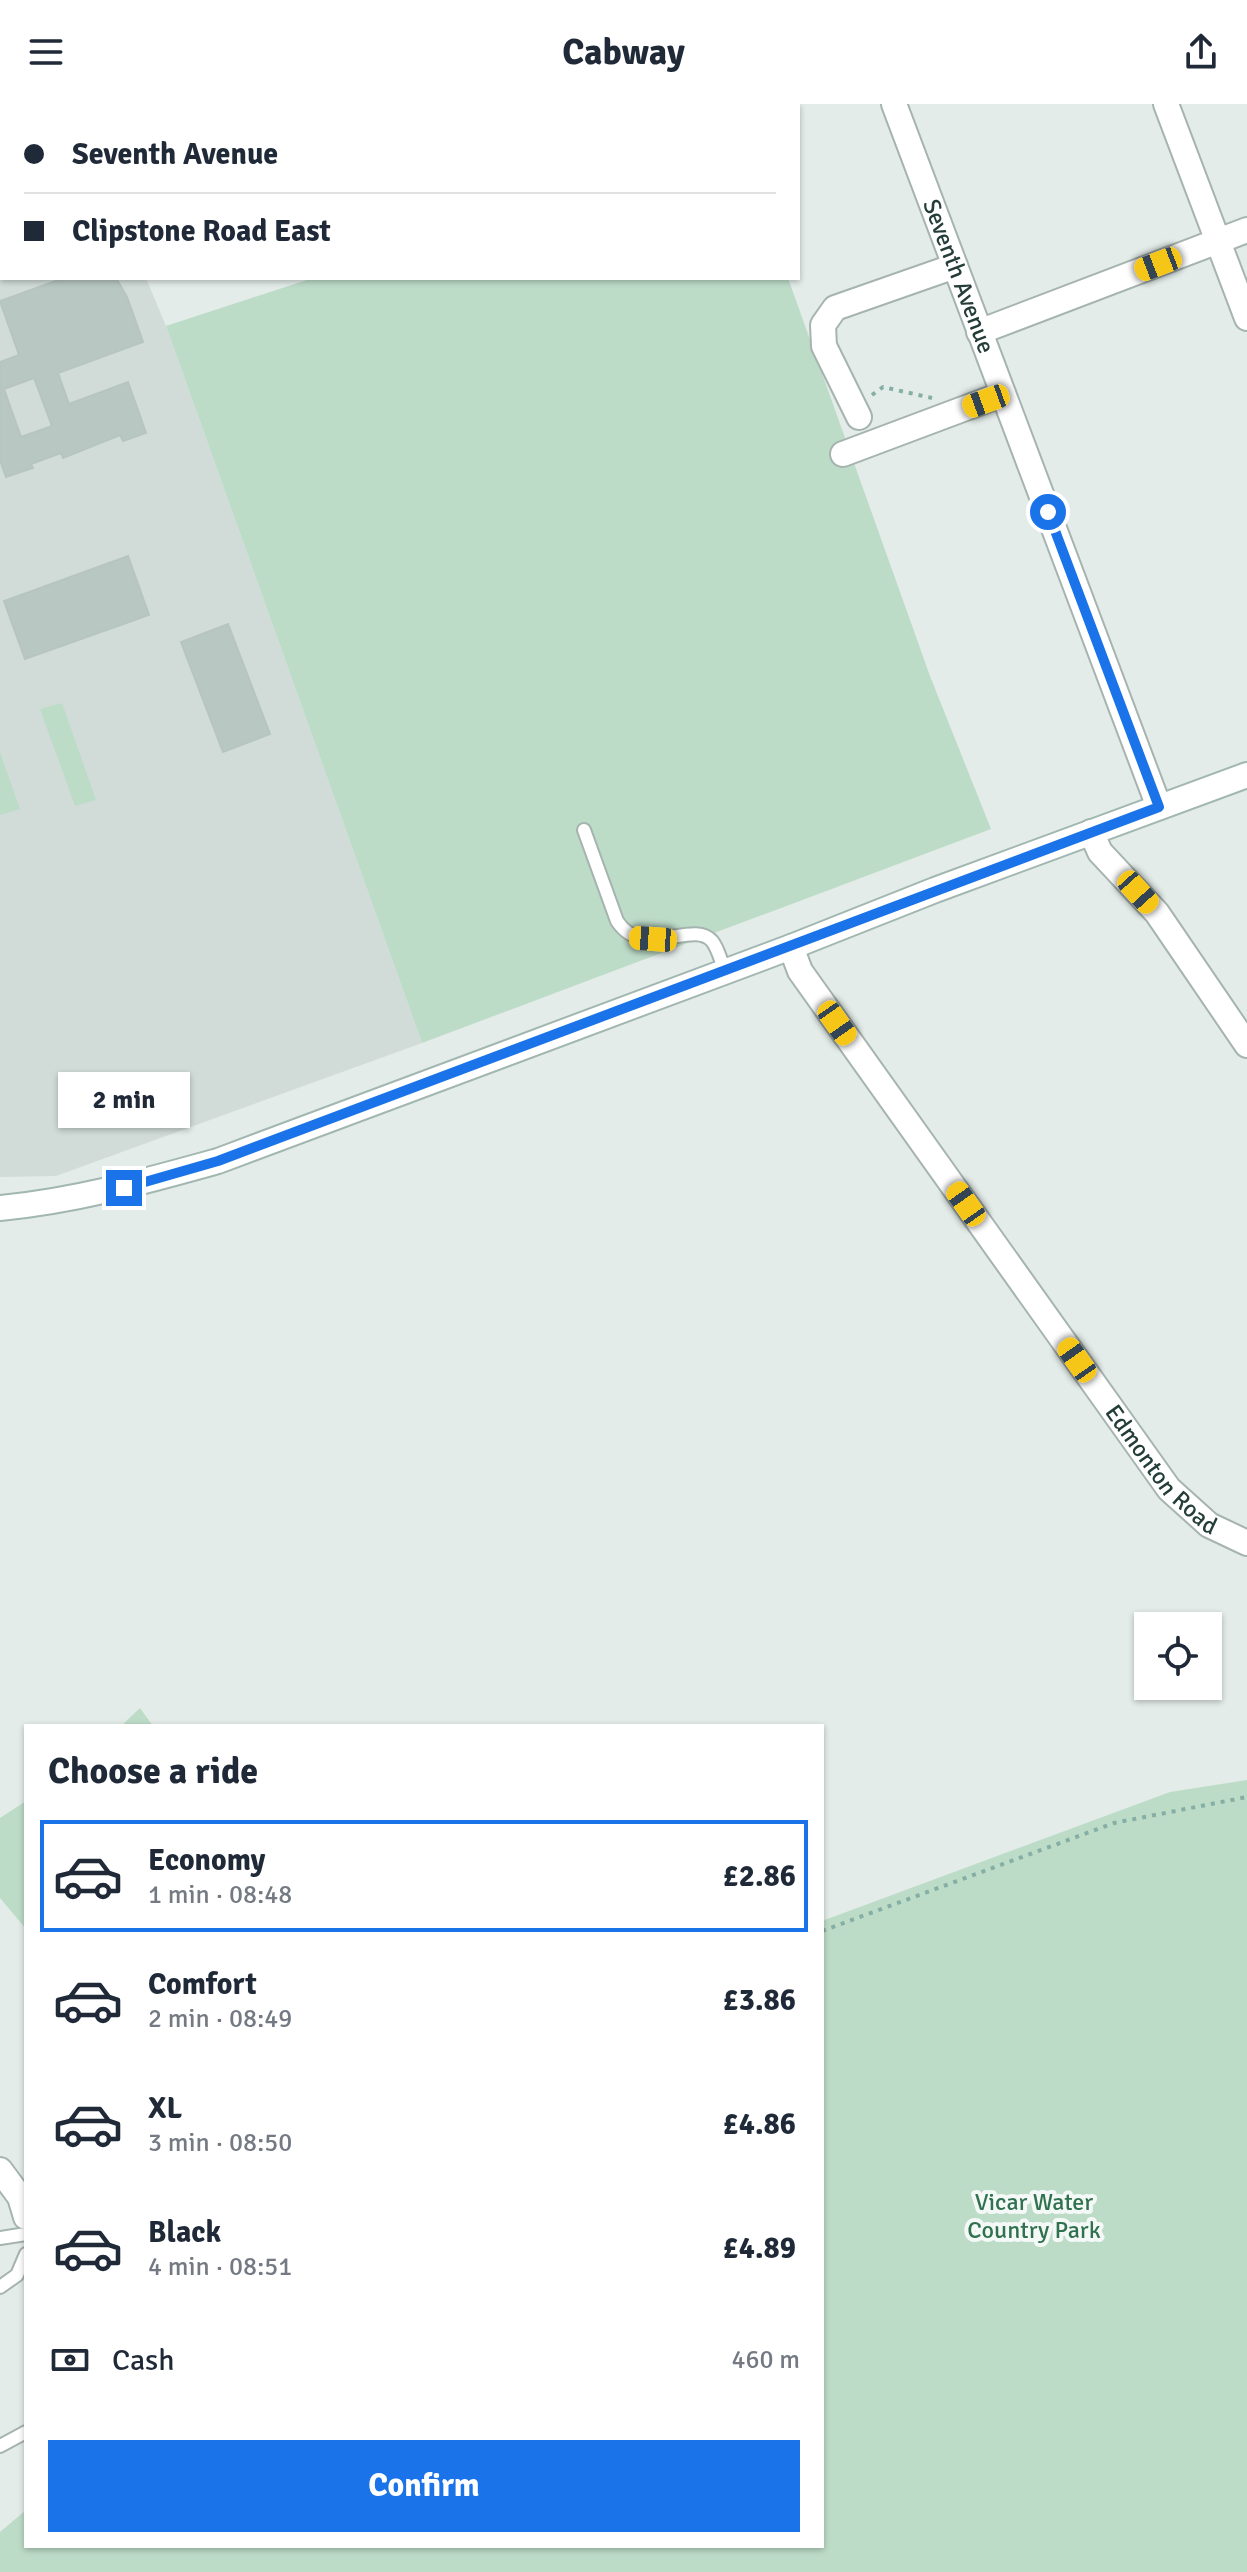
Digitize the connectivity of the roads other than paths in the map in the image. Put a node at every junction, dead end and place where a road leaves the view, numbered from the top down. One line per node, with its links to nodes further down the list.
1 (894, 104): 5 (street, Seventh Avenue)
2 (1166, 104): 4 (street)
3 (1247, 230): 4 (street)
4 (1218, 241): 6 (street); 7 (street)
5 (955, 266): 7 (street, Seventh Avenue); 9 (street)
6 (1247, 318)
7 (979, 332): 8 (street, Seventh Avenue)
8 (1003, 394): 10 (street); 12 (street, Seventh Avenue)
9 (859, 417)
10 (843, 454)
11 (1247, 775): 12 (street)
12 (1159, 807): 14 (street)
13 (584, 830): 16 (lane)
14 (1091, 832): 15 (street); 17 (street)
15 (791, 947): 16 (street); 19 (street, Edmonton Road)
16 (725, 970): 18 (street)
17 (1247, 1045)
18 (0, 1208)
19 (1247, 1543)
20 (0, 2170): 21 (street)
21 (24, 2210)
22 (24, 2234): 23 (lane)
23 (0, 2238)
24 (24, 2259): 25 (lane)
25 (0, 2287)
26 (24, 2433): 27 (lane)
27 (0, 2446)

